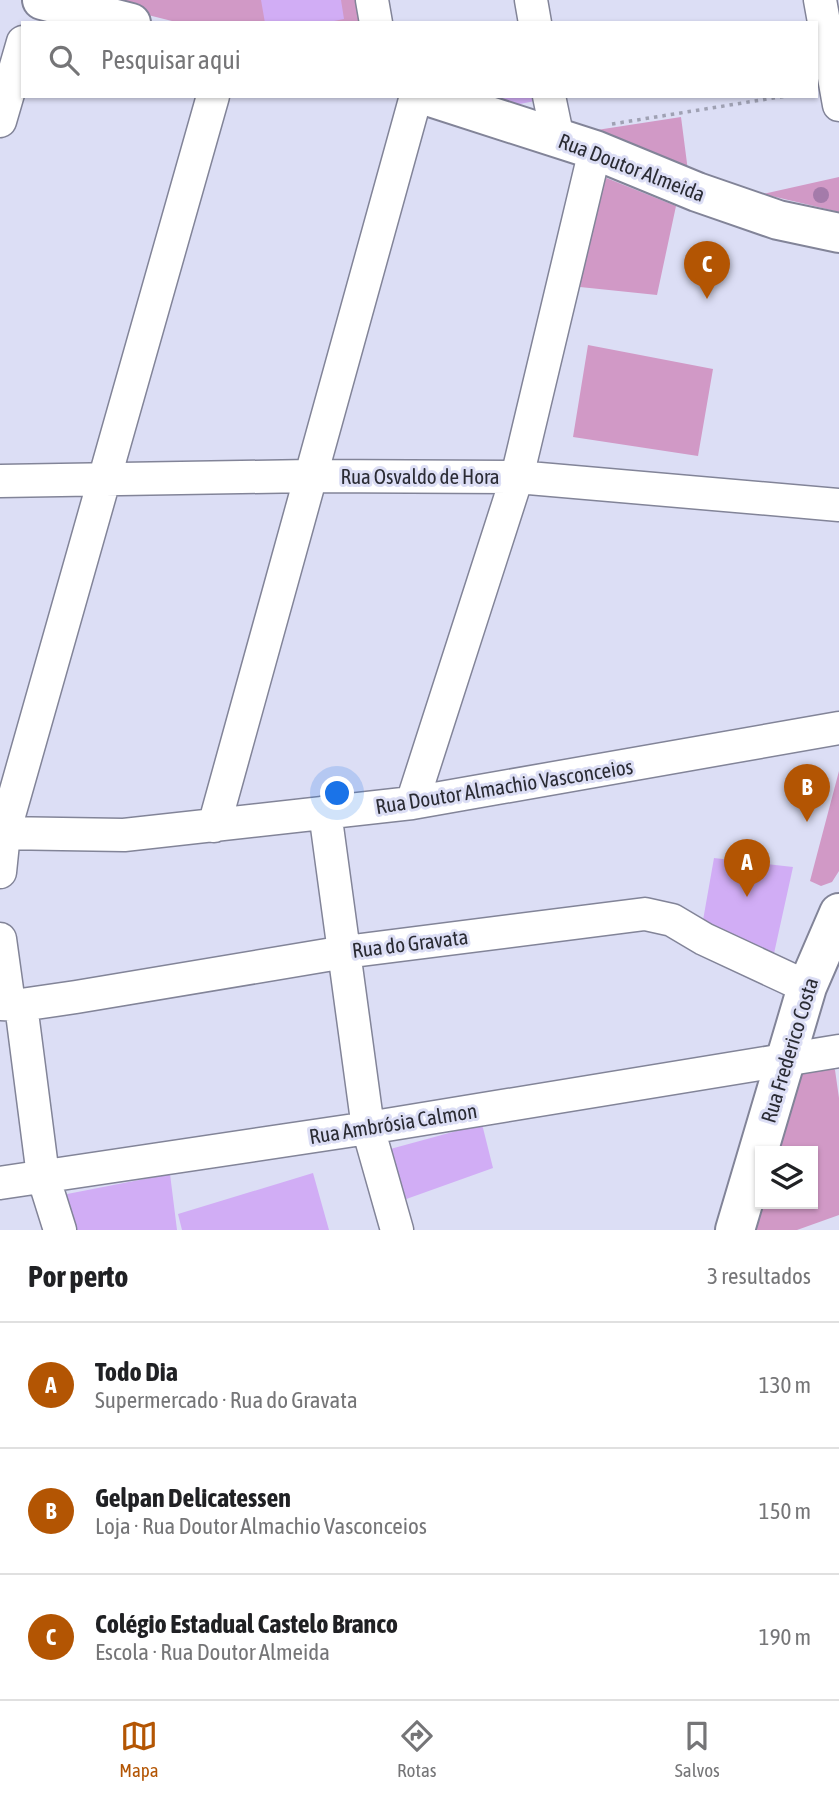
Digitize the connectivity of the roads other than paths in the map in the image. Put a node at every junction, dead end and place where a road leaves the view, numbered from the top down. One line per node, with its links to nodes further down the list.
1 (35, 0): 6 (street)
2 (42, 0): 7 (main road)
3 (372, 0): 8 (street)
4 (531, 0): 9 (street)
5 (820, 0): 10 (street)
6 (29, 21)
7 (123, 21)
8 (376, 21)
9 (535, 21)
10 (833, 39): 16 (street)
11 (21, 49): 17 (street)
12 (211, 98): 23 (street)
13 (415, 98): 21 (street)
14 (433, 98): 19 (main road, Rua Doutor Almeida)
15 (550, 98): 19 (street)
16 (839, 105)
17 (0, 121)
18 (603, 137): 19 (main road, Rua Doutor Almeida); 20 (main road, Rua Doutor Almeida); 22 (street)
19 (558, 139)
20 (839, 233)
21 (310, 476): 22 (street, Rua Osvaldo de Hora); 23 (street, Rua Osvaldo de Hora); 29 (street)
22 (517, 477): 25 (street, Rua Osvaldo de Hora); 27 (street)
23 (103, 479): 24 (street, Rua Osvaldo de Hora); 30 (street)
24 (0, 481)
25 (839, 505)
26 (839, 728): 27 (street, Rua Doutor Almachio Vasconceios)
27 (412, 803): 28 (street, Rua Doutor Almachio Vasconceios)
28 (325, 812): 29 (street, Rua Doutor Almachio Vasconceios); 34 (street)
29 (214, 826): 30 (street, Rua Doutor Almachio Vasconceios)
30 (2, 833): 31 (street)
31 (0, 872)
32 (839, 913): 35 (main road, Rua Frederico Costa)
33 (0, 939): 36 (street)
34 (345, 952): 35 (street, Rua do Gravata); 36 (street, Rua do Gravata); 39 (street)
35 (807, 986): 38 (main road, Rua Frederico Costa)
36 (10, 1004): 40 (street)
37 (839, 1051): 38 (street, Rua Ambrósia Calmon)
38 (785, 1060): 39 (street, Rua Ambrósia Calmon); 44 (main road, Rua Frederico Costa)
39 (368, 1128): 40 (street, Rua Ambrósia Calmon); 43 (street)
40 (43, 1176): 41 (street, Rua Ambrósia Calmon); 42 (street)
41 (0, 1183)
42 (60, 1230)
43 (397, 1230)
44 (735, 1230)

